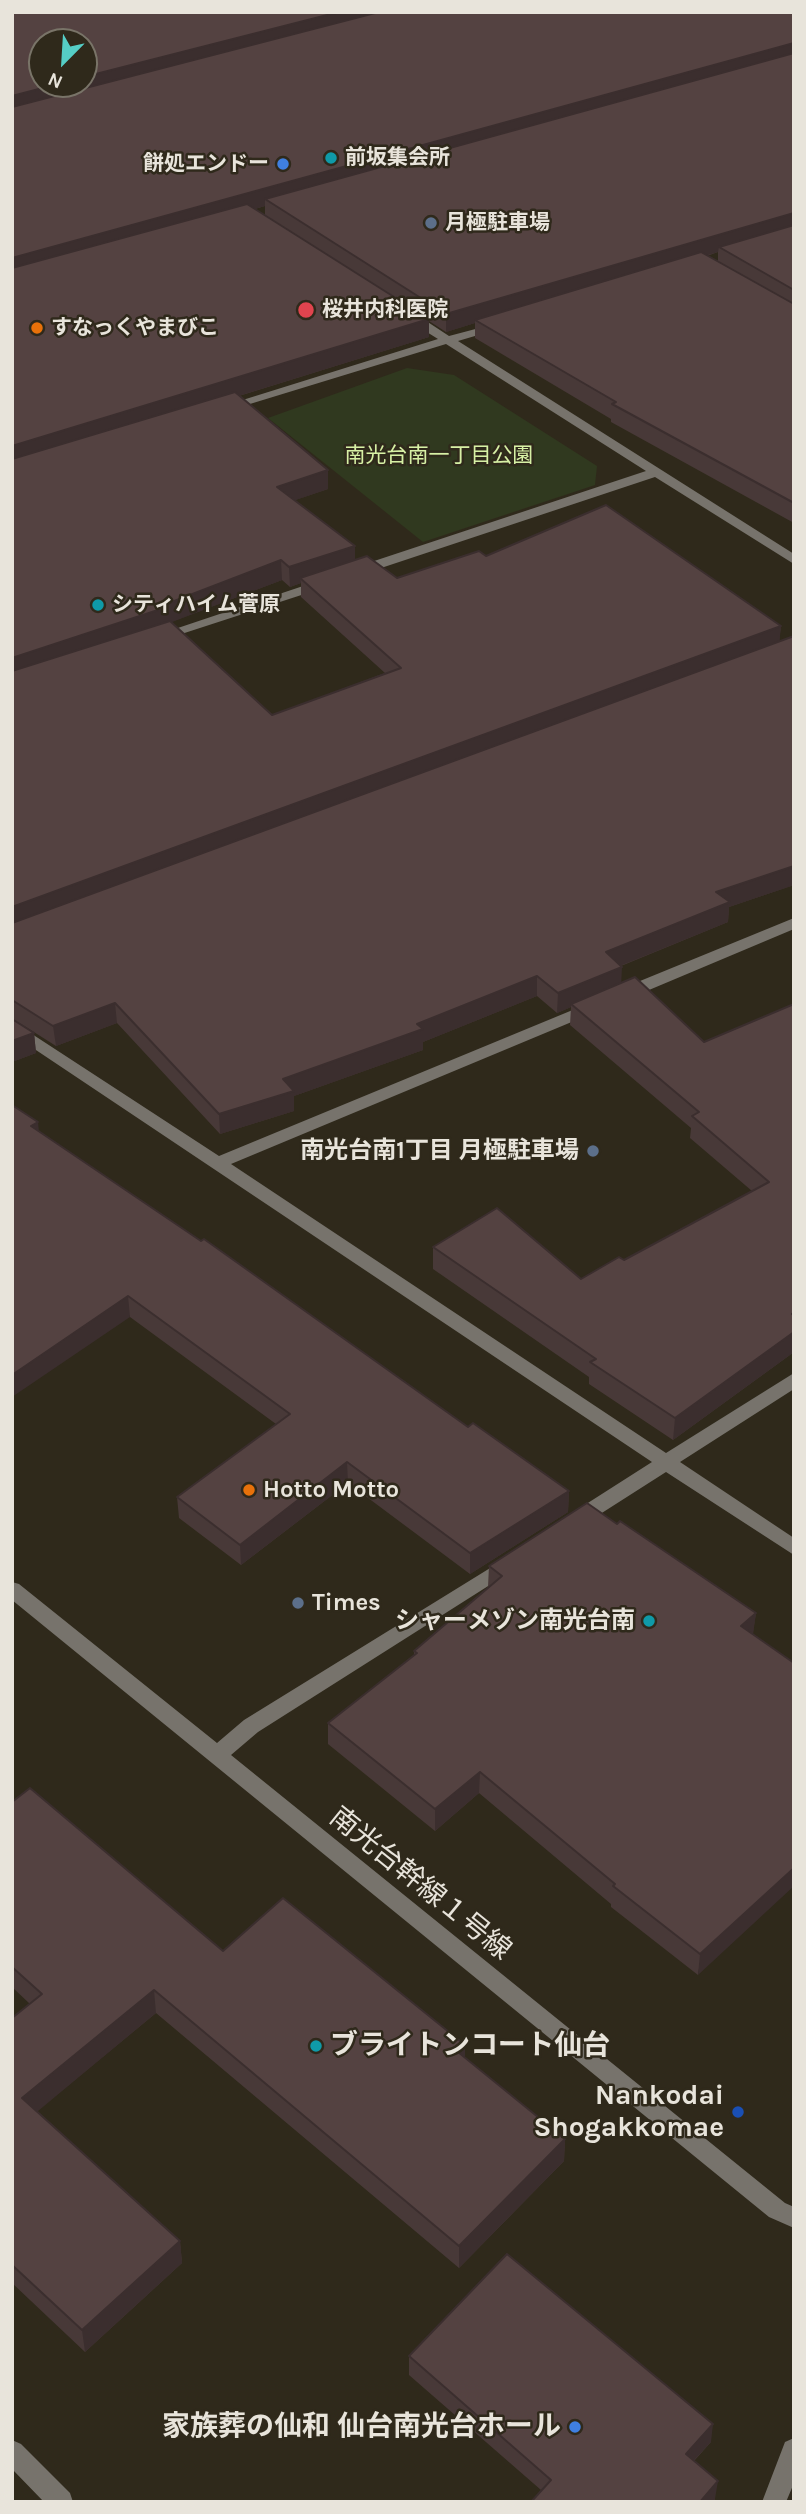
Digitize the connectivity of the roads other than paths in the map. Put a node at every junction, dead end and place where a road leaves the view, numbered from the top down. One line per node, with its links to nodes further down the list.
1 (401, 311): 3 (street)
2 (514, 320): 3 (street)
3 (448, 340): 4 (street); 5 (street)
4 (210, 412)
5 (657, 472): 6 (street); 7 (street)
6 (794, 560)
7 (144, 642)
8 (794, 923): 10 (street)
9 (12, 1026): 10 (street)
10 (217, 1163): 12 (street)
11 (794, 1380): 12 (street)
12 (666, 1464): 13 (street); 14 (street)
13 (562, 1529)
14 (794, 1548)
15 (527, 1551): 17 (street)
16 (12, 1589): 17 (street, 南光台幹線１号線)
17 (216, 1755): 18 (street, 南光台幹線１号線)
18 (794, 2218)
19 (794, 2450): 22 (street)
20 (12, 2452): 21 (street)
21 (61, 2502)
22 (774, 2502)

